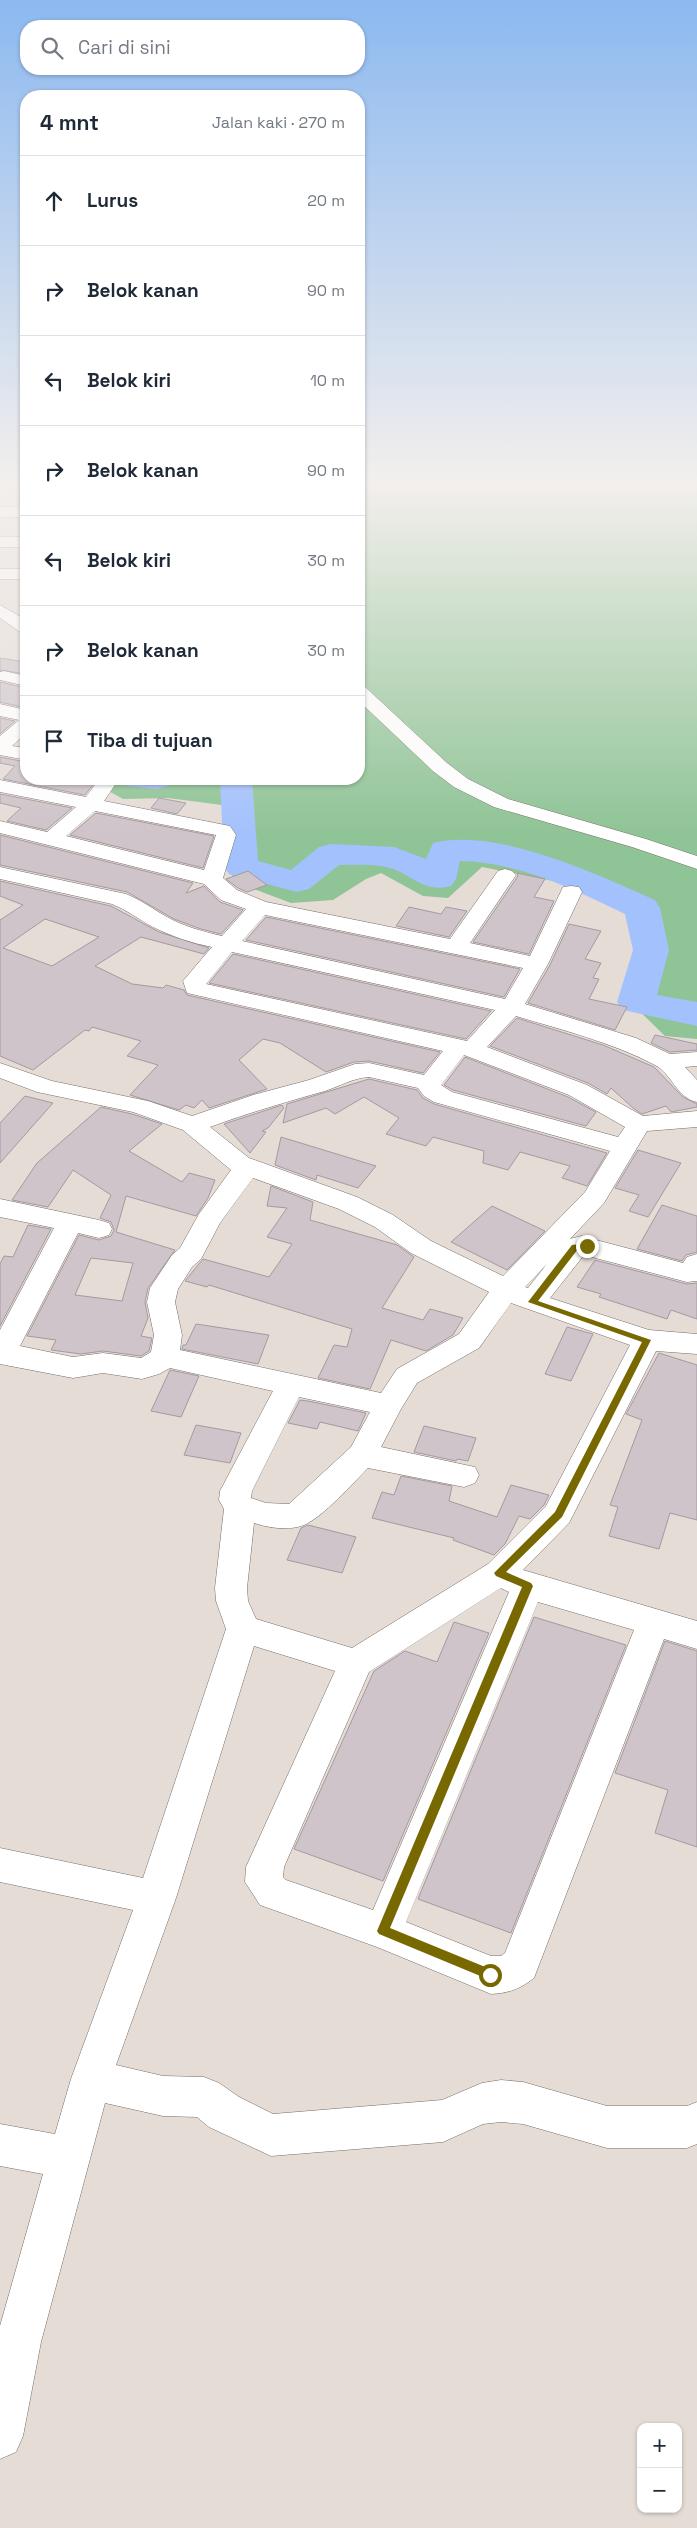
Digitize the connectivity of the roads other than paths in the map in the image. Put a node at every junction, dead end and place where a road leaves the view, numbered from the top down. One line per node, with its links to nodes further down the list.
1 (0, 605): 2 (street)
2 (18, 605)
3 (0, 610): 4 (street)
4 (20, 624)
5 (4, 676): 6 (street)
6 (20, 680)
7 (365, 698): 18 (street)
8 (0, 710): 9 (street)
9 (20, 715)
10 (20, 729): 11 (street)
11 (0, 747): 12 (street)
12 (20, 752)
13 (106, 785): 15 (street)
14 (0, 786): 15 (street)
15 (90, 804): 17 (street); 21 (street)
16 (0, 827): 17 (street)
17 (52, 838): 21 (street)
18 (697, 863)
19 (0, 873): 24 (street)
20 (505, 875): 25 (street)
21 (212, 879): 23 (street)
22 (571, 892): 26 (street)
23 (260, 907): 24 (street); 25 (street)
24 (227, 944): 27 (street); 28 (street)
25 (457, 946): 26 (street)
26 (536, 964): 27 (street)
27 (511, 1007): 28 (street); 30 (street)
28 (465, 1048): 32 (street); 35 (street)
29 (697, 1059): 30 (street)
30 (666, 1061): 33 (street)
31 (0, 1070): 36 (street)
32 (427, 1083): 36 (street); 37 (street)
33 (697, 1095)
34 (697, 1119): 35 (street)
35 (639, 1124): 37 (street)
36 (192, 1125): 38 (street)
37 (625, 1148): 43 (street)
38 (247, 1167): 43 (street); 48 (street)
39 (0, 1208): 40 (street)
40 (70, 1223): 41 (street); 47 (street)
41 (99, 1229)
42 (697, 1263): 44 (street)
43 (506, 1290): 44 (street); 50 (street)
44 (532, 1302): 45 (street)
45 (647, 1340): 46 (street); 54 (street)
46 (697, 1344)
47 (1, 1354): 48 (street)
48 (165, 1357): 49 (street)
49 (291, 1384): 50 (street); 53 (street)
50 (388, 1406): 51 (street)
51 (362, 1455): 52 (street); 53 (street)
52 (464, 1475)
53 (240, 1507): 56 (street)
54 (514, 1580): 55 (street); 58 (street); 61 (street)
55 (653, 1623): 57 (street); 61 (street)
56 (243, 1629): 58 (street); 60 (street)
57 (697, 1635)
58 (356, 1662): 61 (street)
59 (0, 1864): 60 (street)
60 (157, 1898): 62 (street)
61 (383, 1931)
62 (91, 2079): 63 (street); 65 (street)
63 (697, 2123)
64 (0, 2145): 65 (street)
65 (70, 2158): 66 (street)
66 (0, 2436)

